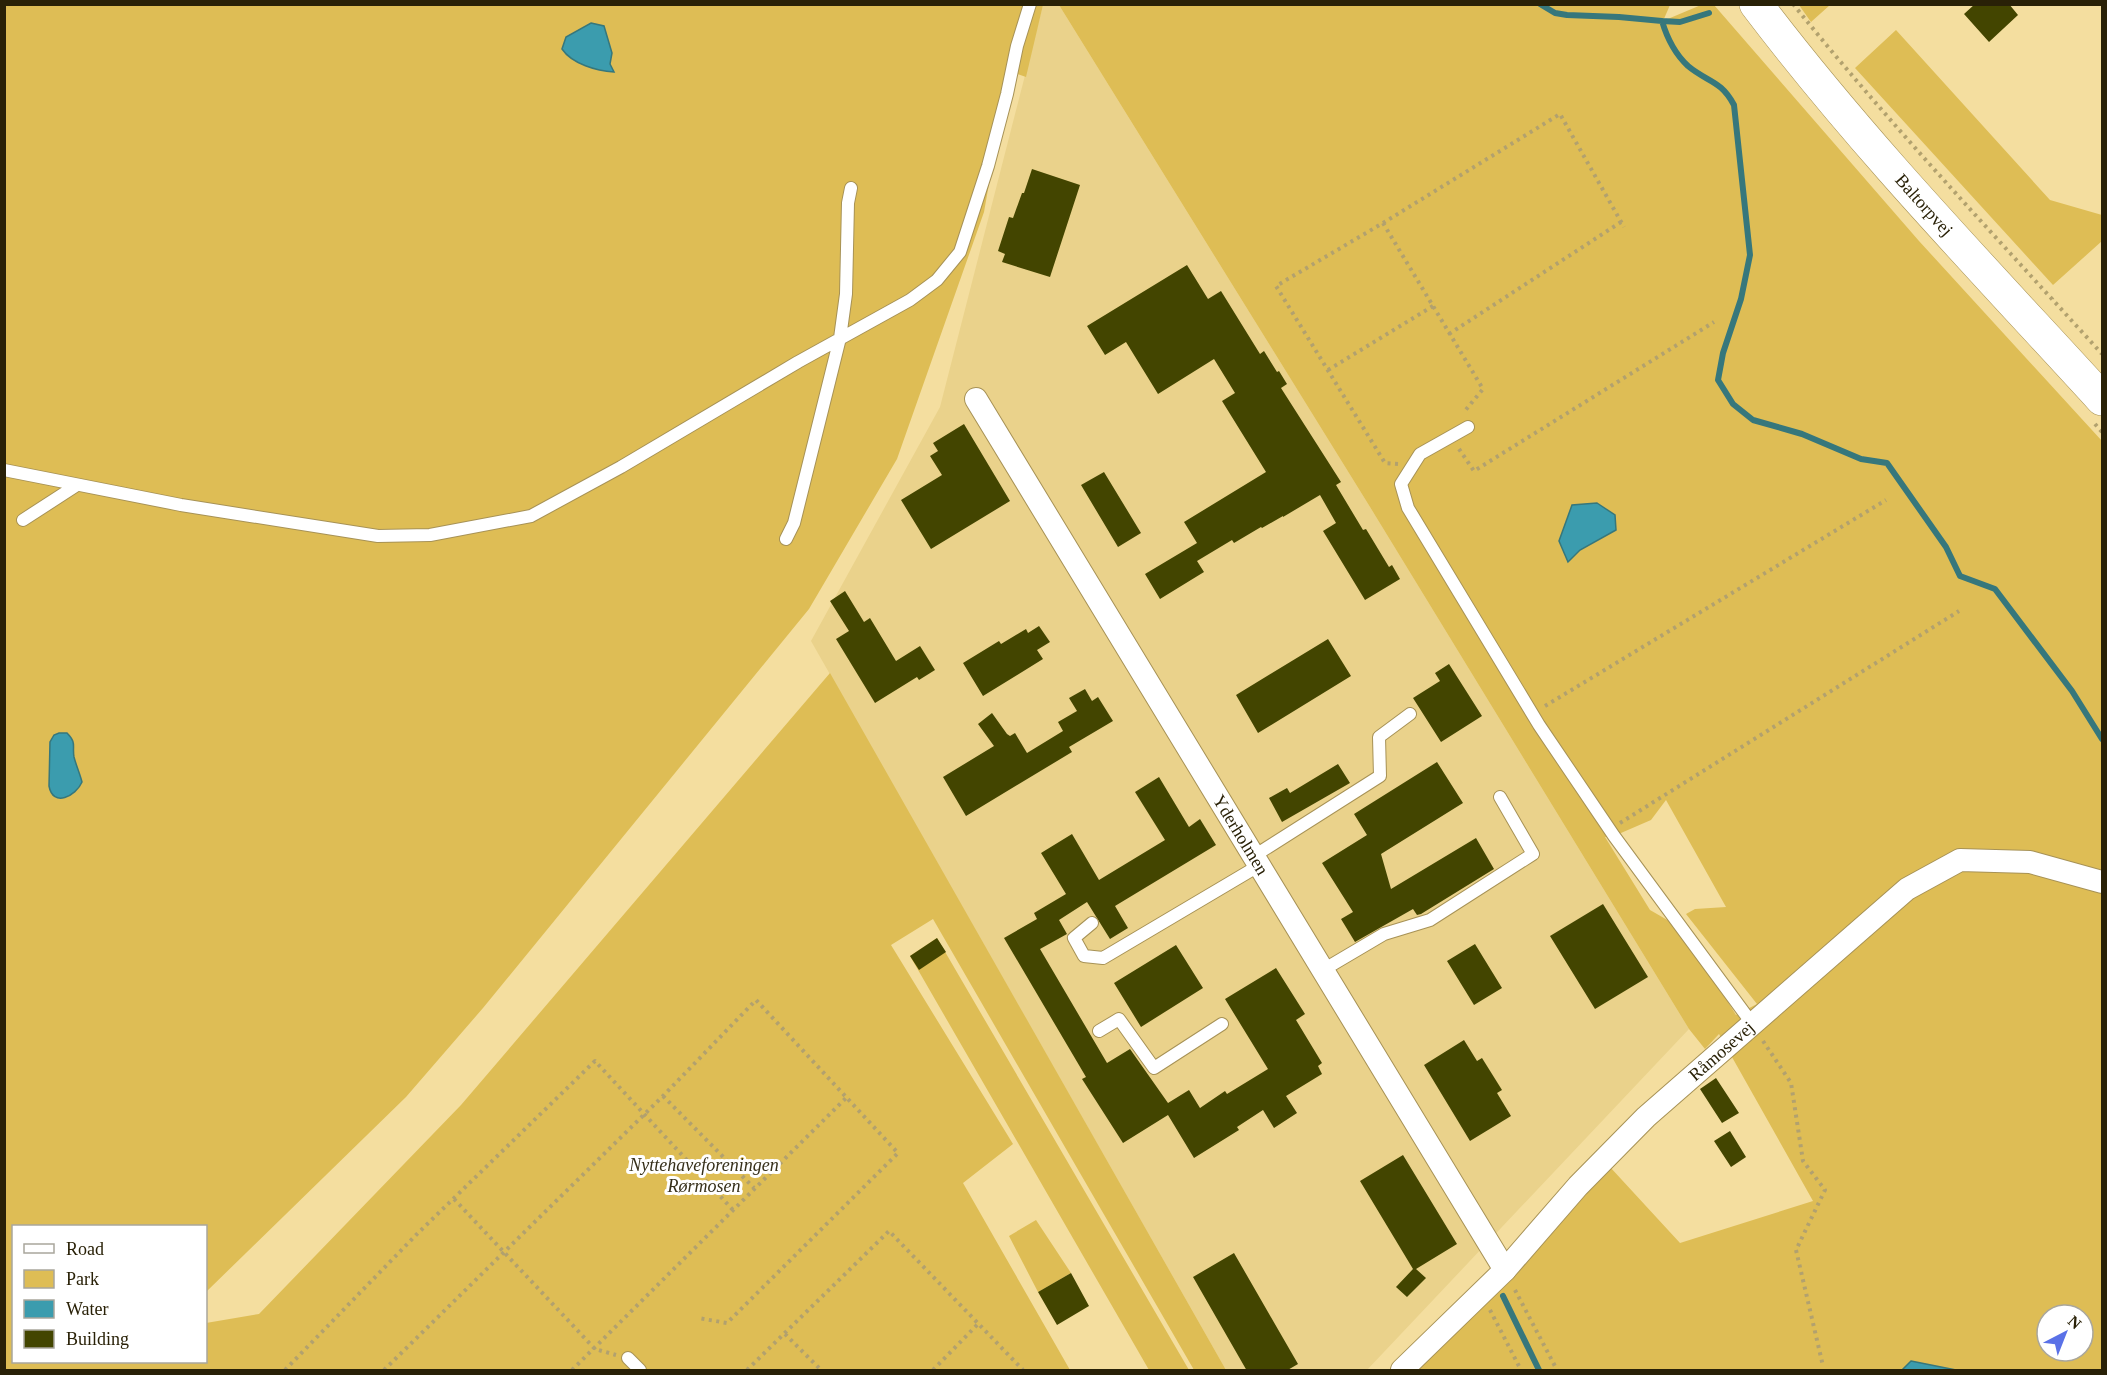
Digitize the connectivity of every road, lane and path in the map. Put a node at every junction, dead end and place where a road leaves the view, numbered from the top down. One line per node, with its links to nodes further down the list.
1 (1030, 4): 11 (lane)
2 (1755, 4): 15 (street, Baltorpvej)
3 (1793, 4): 12 (path)
4 (851, 188): 11 (lane)
5 (1621, 222): 6 (path); 7 (path); 10 (path)
6 (1383, 223): 8 (path); 13 (path)
7 (1624, 227)
8 (1433, 306): 10 (path); 13 (path)
9 (1714, 322): 17 (path)
10 (1449, 334): 17 (path)
11 (840, 338): 20 (lane); 23 (lane)
12 (2103, 354)
13 (1328, 370): 18 (path)
14 (976, 399): 29 (street, Yderholmen)
15 (2103, 399)
16 (1468, 427): 17 (lane)
17 (1451, 436): 18 (lane)
18 (1413, 465): 26 (lane)
19 (4, 470): 20 (lane)
20 (77, 485): 22 (lane)
21 (1886, 500): 26 (path)
22 (23, 520)
23 (786, 538)
24 (1959, 611): 28 (path)
25 (1410, 714): 29 (lane)
26 (1532, 714): 28 (lane)
27 (1500, 798): 32 (lane)
28 (1610, 829): 33 (lane)
29 (1257, 861): 31 (lane); 32 (street, Yderholmen)
30 (2103, 882): 33 (street, Råmosevej)
31 (1092, 922)
32 (1323, 970): 43 (street, Yderholmen)
33 (1752, 1022): 43 (street, Råmosevej); 50 (path)
34 (1222, 1024): 35 (lane)
35 (1099, 1031)
36 (663, 1096): 37 (path); 38 (path); 39 (path)
37 (846, 1098): 39 (path); 45 (path)
38 (645, 1114): 40 (path); 41 (path); 42 (path)
39 (754, 1188): 41 (path)
40 (454, 1199): 42 (path); 51 (path)
41 (733, 1210): 48 (path)
42 (505, 1252): 48 (path); 52 (path)
43 (1504, 1270): 59 (street, Råmosevej); 61 (path)
44 (1489, 1308): 60 (path)
45 (698, 1318)
46 (978, 1324): 47 (path); 57 (path); 58 (path)
47 (785, 1334): 55 (path); 56 (path)
48 (595, 1349): 49 (path); 53 (path)
49 (628, 1358): 54 (lane)
50 (1823, 1366)
51 (285, 1371)
52 (384, 1371)
53 (572, 1371)
54 (640, 1371)
55 (747, 1371)
56 (821, 1371)
57 (933, 1371)
58 (1023, 1371)
59 (1402, 1371)
60 (1521, 1371)
61 (1557, 1371)

